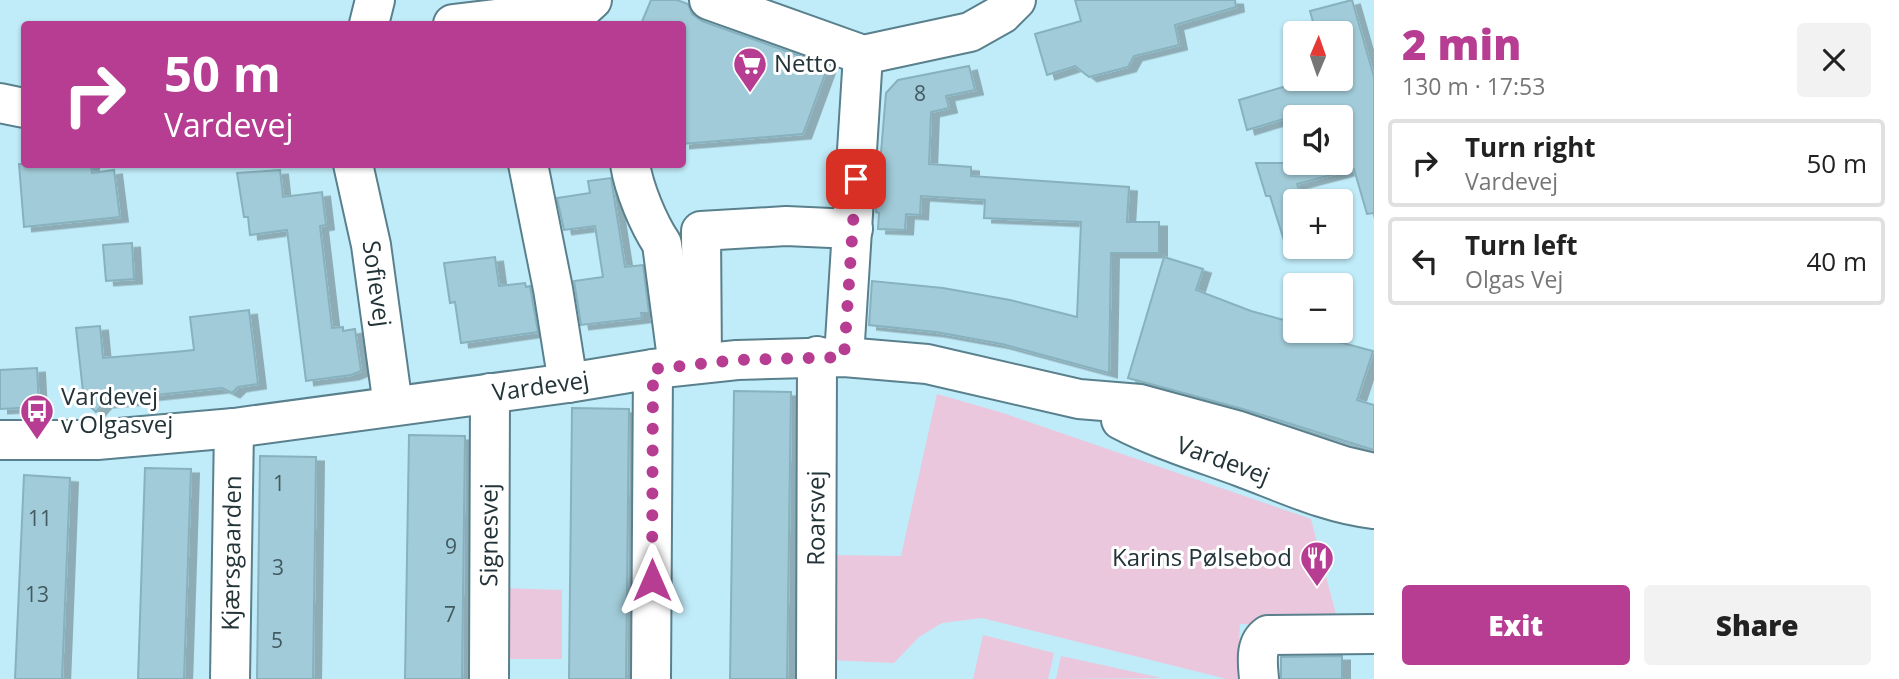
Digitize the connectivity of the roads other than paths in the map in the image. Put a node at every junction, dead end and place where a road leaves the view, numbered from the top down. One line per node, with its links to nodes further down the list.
1 (374, 0): 5 (street)
2 (592, 0): 6 (street)
3 (709, 0): 7 (street)
4 (1016, 0): 7 (street)
5 (370, 21)
6 (479, 21)
7 (863, 55): 13 (street, Roarsvej)
8 (0, 103): 9 (street)
9 (21, 107)
10 (354, 168): 19 (street, Sofievej)
11 (529, 168): 16 (street)
12 (631, 168): 15 (street)
13 (853, 229): 14 (street, Roarsvej); 15 (street)
14 (831, 356): 15 (street, Vardevej); 18 (street, Vardevej); 28 (street, Roarsvej)
15 (678, 366): 16 (street, Vardevej); 27 (street)
16 (568, 383): 17 (street, Vardevej)
17 (489, 393): 19 (street, Vardevej); 26 (street, Signesvej)
18 (1079, 398): 22 (street, Vardevej); 23 (street, Vardevej)
19 (393, 406): 20 (street, Vardevej)
20 (234, 428): 21 (street, Vardevej); 25 (street, Kjærsgaarden)
21 (0, 440)
22 (1374, 473)
23 (1374, 509)
24 (1374, 634): 29 (street)
25 (230, 679)
26 (489, 679)
27 (651, 679)
28 (816, 679)
29 (1259, 679)

